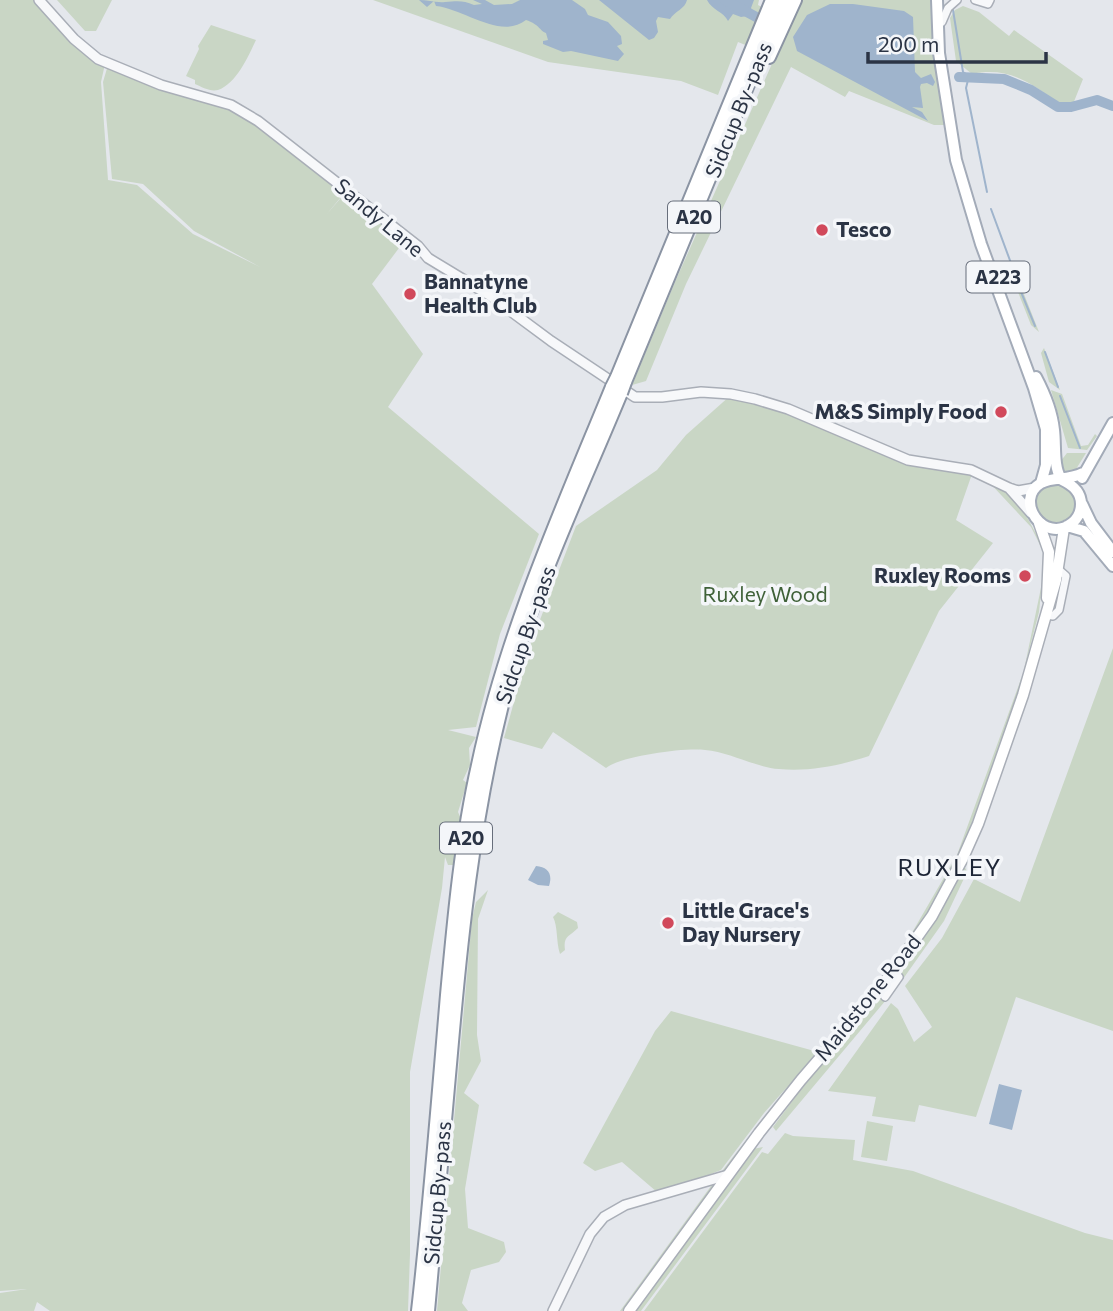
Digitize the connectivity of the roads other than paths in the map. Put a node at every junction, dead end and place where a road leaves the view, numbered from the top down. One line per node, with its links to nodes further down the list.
1 (39, 0): 21 (street, Sandy Lane)
2 (770, 0): 10 (highway, A20)
3 (783, 0): 10 (highway, Sidcup By-pass / A20)
4 (795, 0): 10 (highway, A20)
5 (939, 0): 9 (main road, A223); 12 (main road, A223)
6 (957, 0): 9 (street)
7 (975, 0): 8 (street)
8 (989, 2)
9 (942, 22): 11 (main road, A223)
10 (762, 51): 15 (highway, Sidcup By-pass / A20); 15 (highway, Sidcup By-pass / A20)
11 (954, 123): 12 (main road, A223); 13 (main road, A223)
12 (963, 187): 13 (main road, A223)
13 (971, 204): 14 (main road, A223); 14 (main road, A223)
14 (998, 284): 16 (main road, A223); 16 (main road, A223)
15 (619, 385): 32 (highway, Sidcup By-pass / A20); 33 (highway, Sidcup By-pass / A20)
16 (1037, 386): 19 (main road, A223); 20 (main road, A223)
17 (1113, 423): 18 (main road)
18 (1083, 473): 19 (main road); 22 (main road)
19 (1061, 479): 20 (main road); 22 (main road)
20 (1038, 486): 21 (street, Sandy Lane); 23 (main road)
21 (1009, 488): 23 (street, Sandy Lane)
22 (1080, 499): 25 (main road); 26 (main road)
23 (1032, 514): 24 (main road)
24 (1040, 523): 25 (main road); 28 (main road, Maidstone Road)
25 (1066, 527): 27 (main road); 28 (main road, Maidstone Road)
26 (1113, 552)
27 (1113, 566)
28 (1047, 610): 29 (main road, Maidstone Road)
29 (894, 972): 30 (street); 31 (main road, Maidstone Road)
30 (885, 997)
31 (727, 1175): 34 (street); 35 (main road, Maidstone Road)
32 (418, 1311)
33 (428, 1311)
34 (553, 1311)
35 (629, 1311)

